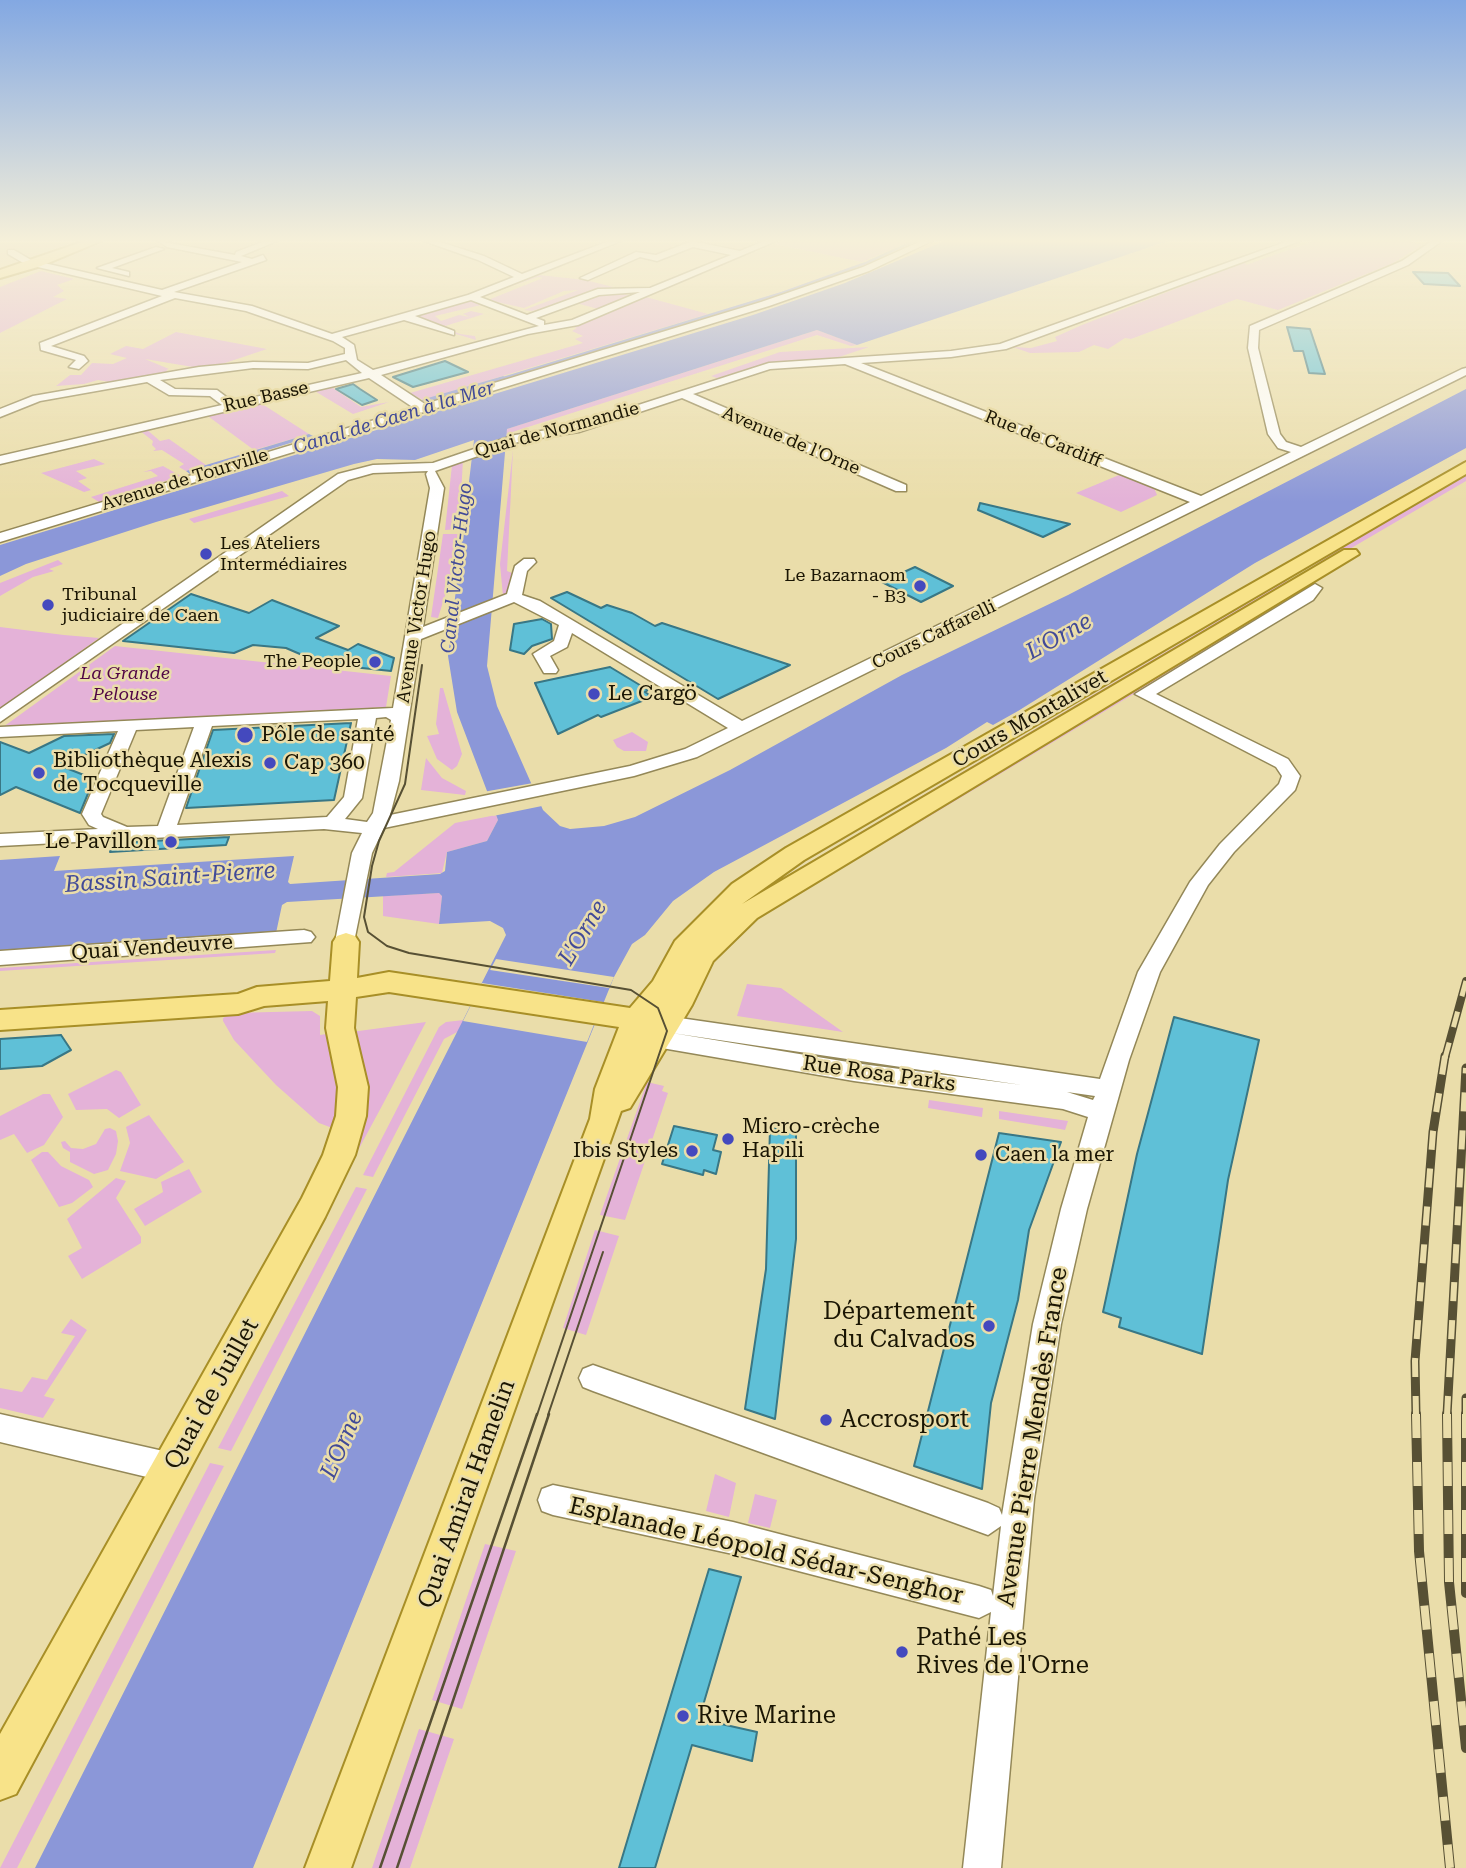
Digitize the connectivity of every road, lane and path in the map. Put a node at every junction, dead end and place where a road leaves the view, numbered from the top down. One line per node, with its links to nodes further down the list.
1 (89, 328): 14 (street)
2 (306, 328): 9 (street)
3 (362, 328): 9 (street)
4 (437, 328): 10 (street)
5 (519, 328): 10 (street, Rue Basse)
6 (684, 328): 21 (street, Avenue de Tourville)
7 (1056, 328): 12 (street, Quai de Normandie)
8 (1254, 328): 23 (street)
9 (332, 337): 11 (street)
10 (484, 344): 16 (street, Rue Basse)
11 (349, 356): 16 (street); 18 (street)
12 (886, 358): 13 (street, Quai de Normandie); 17 (street)
13 (844, 360): 17 (street, Rue de Cardiff); 19 (street, Quai de Normandie)
14 (75, 367)
15 (1466, 371): 23 (street, Cours Caffarelli)
16 (370, 374): 20 (street, Rue Basse); 21 (street)
17 (883, 376): 29 (street, Rue de Cardiff)
18 (150, 379): 20 (street); 22 (street)
19 (682, 394): 26 (street, Quai de Normandie); 28 (street, Avenue de l'Orne)
20 (229, 405): 24 (street, Rue Basse)
21 (422, 408): 30 (street, Avenue de Tourville)
22 (0, 413)
23 (1303, 453): 29 (street, Cours Caffarelli)
24 (0, 460)
25 (1466, 467): 56 (main road, Cours Montalivet)
26 (433, 471): 35 (street, Avenue Victor Hugo); 39 (street)
27 (1466, 485): 56 (main road, Cours Montalivet)
28 (901, 488)
29 (1203, 502): 42 (street, Cours Caffarelli)
30 (0, 538)
31 (529, 562): 33 (street)
32 (1315, 588): 57 (street, Avenue Pierre Mendès France)
33 (514, 597): 34 (street); 35 (street)
34 (567, 623): 36 (street); 42 (street)
35 (413, 636): 38 (street, Avenue Victor Hugo)
36 (550, 670)
37 (368, 713): 38 (street); 40 (street); 44 (street)
38 (395, 715): 45 (street, Avenue Victor Hugo)
39 (0, 717)
40 (205, 721): 41 (street); 46 (street)
41 (129, 726): 43 (street); 47 (street)
42 (742, 729): 45 (street, Cours Caffarelli)
43 (0, 732)
44 (332, 823): 45 (street, Cours Caffarelli); 46 (street, Cours Caffarelli)
45 (374, 826): 50 (street, Avenue Victor Hugo)
46 (166, 830): 47 (street, Cours Caffarelli)
47 (124, 832): 48 (street, Cours Caffarelli)
48 (0, 840)
49 (304, 937): 51 (street, Quai Vendeuvre)
50 (346, 942): 52 (main road, Avenue Victor Hugo)
51 (0, 958)
52 (342, 990): 53 (main road); 56 (main road); 61 (main road, Quai de Juillet)
53 (246, 998): 54 (main road); 55 (main road)
54 (0, 1010)
55 (0, 1020)
56 (647, 1029): 57 (street, Rue Rosa Parks); 58 (main road, Quai Amiral Hamelin)
57 (1105, 1101): 67 (street, Avenue Pierre Mendès France)
58 (605, 1119): 66 (main road, Quai Amiral Hamelin)
59 (593, 1378): 63 (street)
60 (0, 1428): 61 (street)
61 (172, 1468): 65 (main road, Quai de Juillet)
62 (553, 1500): 64 (street, Esplanade Léopold Sédar-Senghor)
63 (988, 1519)
64 (979, 1602)
65 (0, 1778)
66 (328, 1868)
67 (982, 1868)

